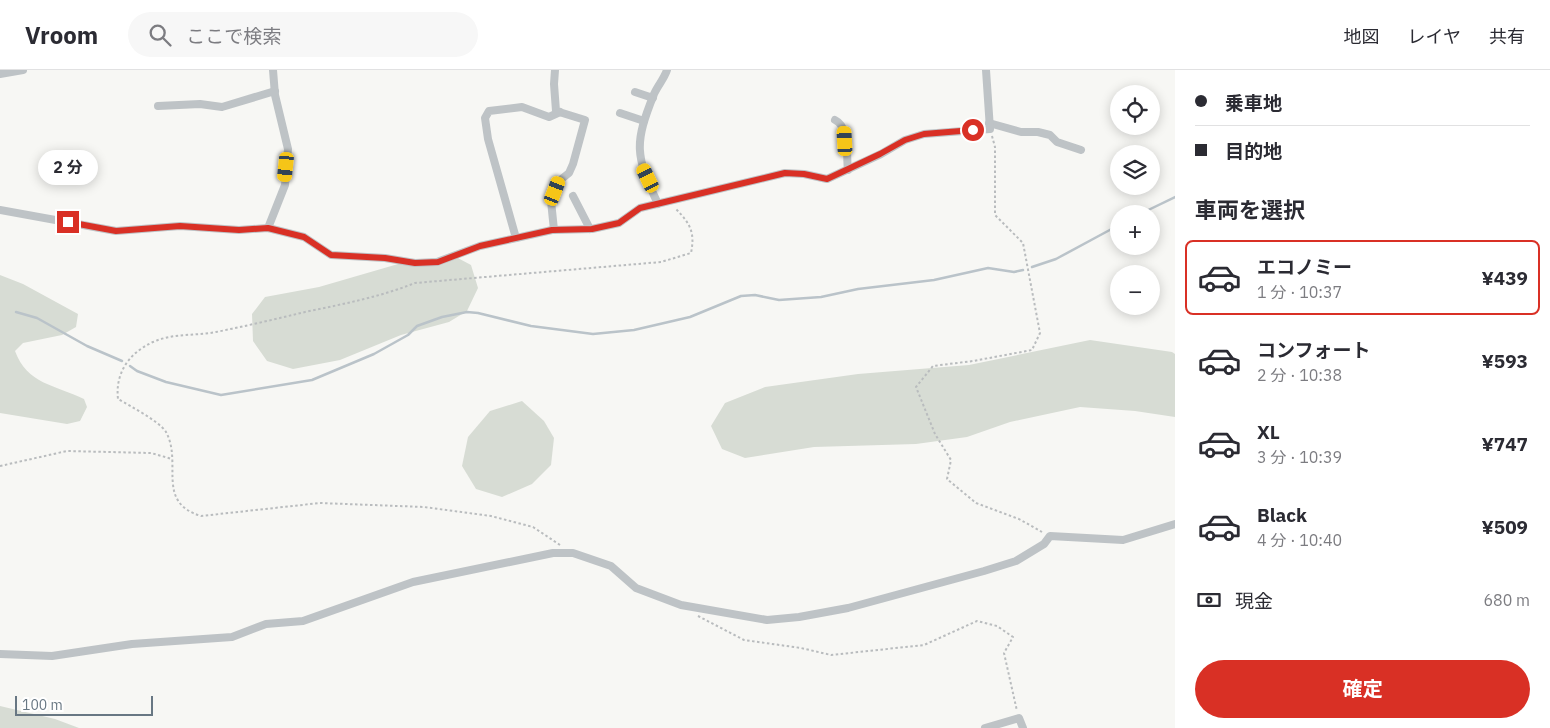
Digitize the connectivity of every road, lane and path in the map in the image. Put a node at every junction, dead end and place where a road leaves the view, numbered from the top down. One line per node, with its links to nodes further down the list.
1 (23, 70): 6 (street)
2 (273, 70): 7 (street)
3 (555, 70): 11 (street)
4 (667, 70): 9 (street)
5 (986, 70): 15 (street)
6 (0, 74)
7 (275, 91): 10 (street); 22 (street)
8 (635, 92): 9 (street)
9 (653, 98): 14 (street)
10 (158, 106)
11 (560, 112): 24 (street); 25 (street)
12 (620, 114): 14 (street)
13 (835, 120): 17 (street)
14 (644, 121): 20 (street)
15 (990, 126): 16 (street); 17 (street); 29 (path)
16 (1080, 150)
17 (848, 170): 19 (street)
18 (573, 196): 23 (street)
19 (668, 202): 20 (street); 26 (path)
20 (658, 204): 23 (street)
21 (0, 210): 22 (street)
22 (268, 228): 25 (street)
23 (590, 229): 24 (street)
24 (554, 230): 25 (street)
25 (516, 238)
26 (172, 459): 27 (path); 30 (path)
27 (0, 466)
28 (1175, 524): 29 (street)
29 (1050, 536): 30 (street)
30 (573, 553): 32 (street)
31 (696, 615): 33 (path)
32 (0, 654)
33 (1019, 718): 34 (street); 35 (street)
34 (985, 728)
35 (1023, 728)

